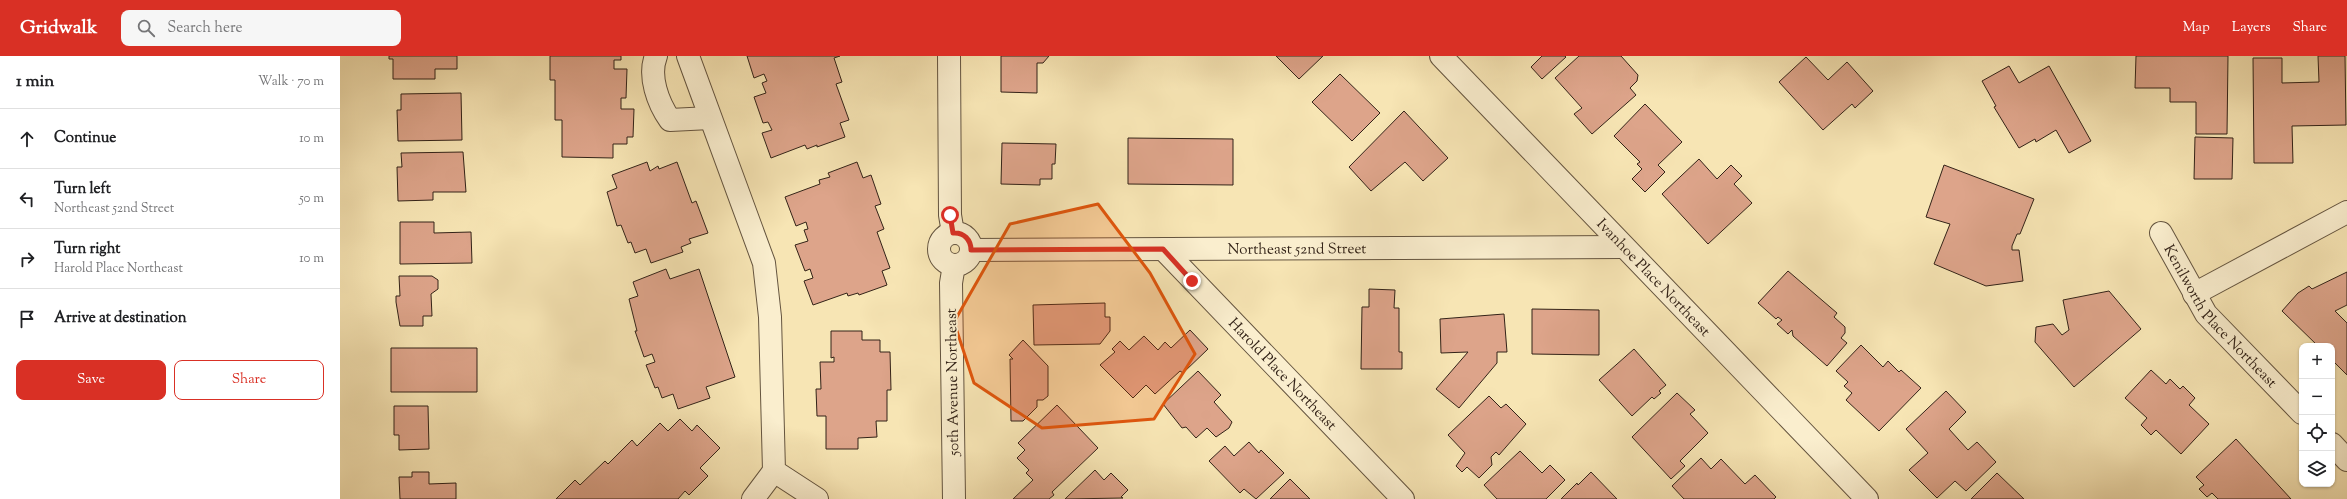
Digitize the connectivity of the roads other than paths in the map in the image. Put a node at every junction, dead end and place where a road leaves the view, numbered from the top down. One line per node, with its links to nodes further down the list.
1 (656, 56): 5 (street)
2 (688, 56): 5 (street)
3 (949, 56): 7 (street)
4 (1441, 56): 9 (street, Ivanhoe Place Northeast)
5 (710, 118): 17 (street)
6 (2347, 212): 13 (street)
7 (953, 233): 11 (street); 12 (street)
8 (2161, 233): 13 (street, Kenilworth Place Northeast)
9 (1623, 247): 10 (street, Northeast 52nd Street); 22 (street, Ivanhoe Place Northeast)
10 (1163, 249): 11 (street, Northeast 52nd Street); 21 (street, Harold Place Northeast)
11 (971, 250): 12 (street)
12 (954, 265): 20 (street, 50th Avenue Northeast)
13 (2194, 294): 14 (street, Kenilworth Place Northeast)
14 (2299, 410)
15 (2335, 447): 16 (street)
16 (2347, 460)
17 (774, 471): 18 (street); 19 (street)
18 (753, 499)
19 (816, 499)
20 (954, 499)
21 (1403, 499)
22 (1867, 499)

